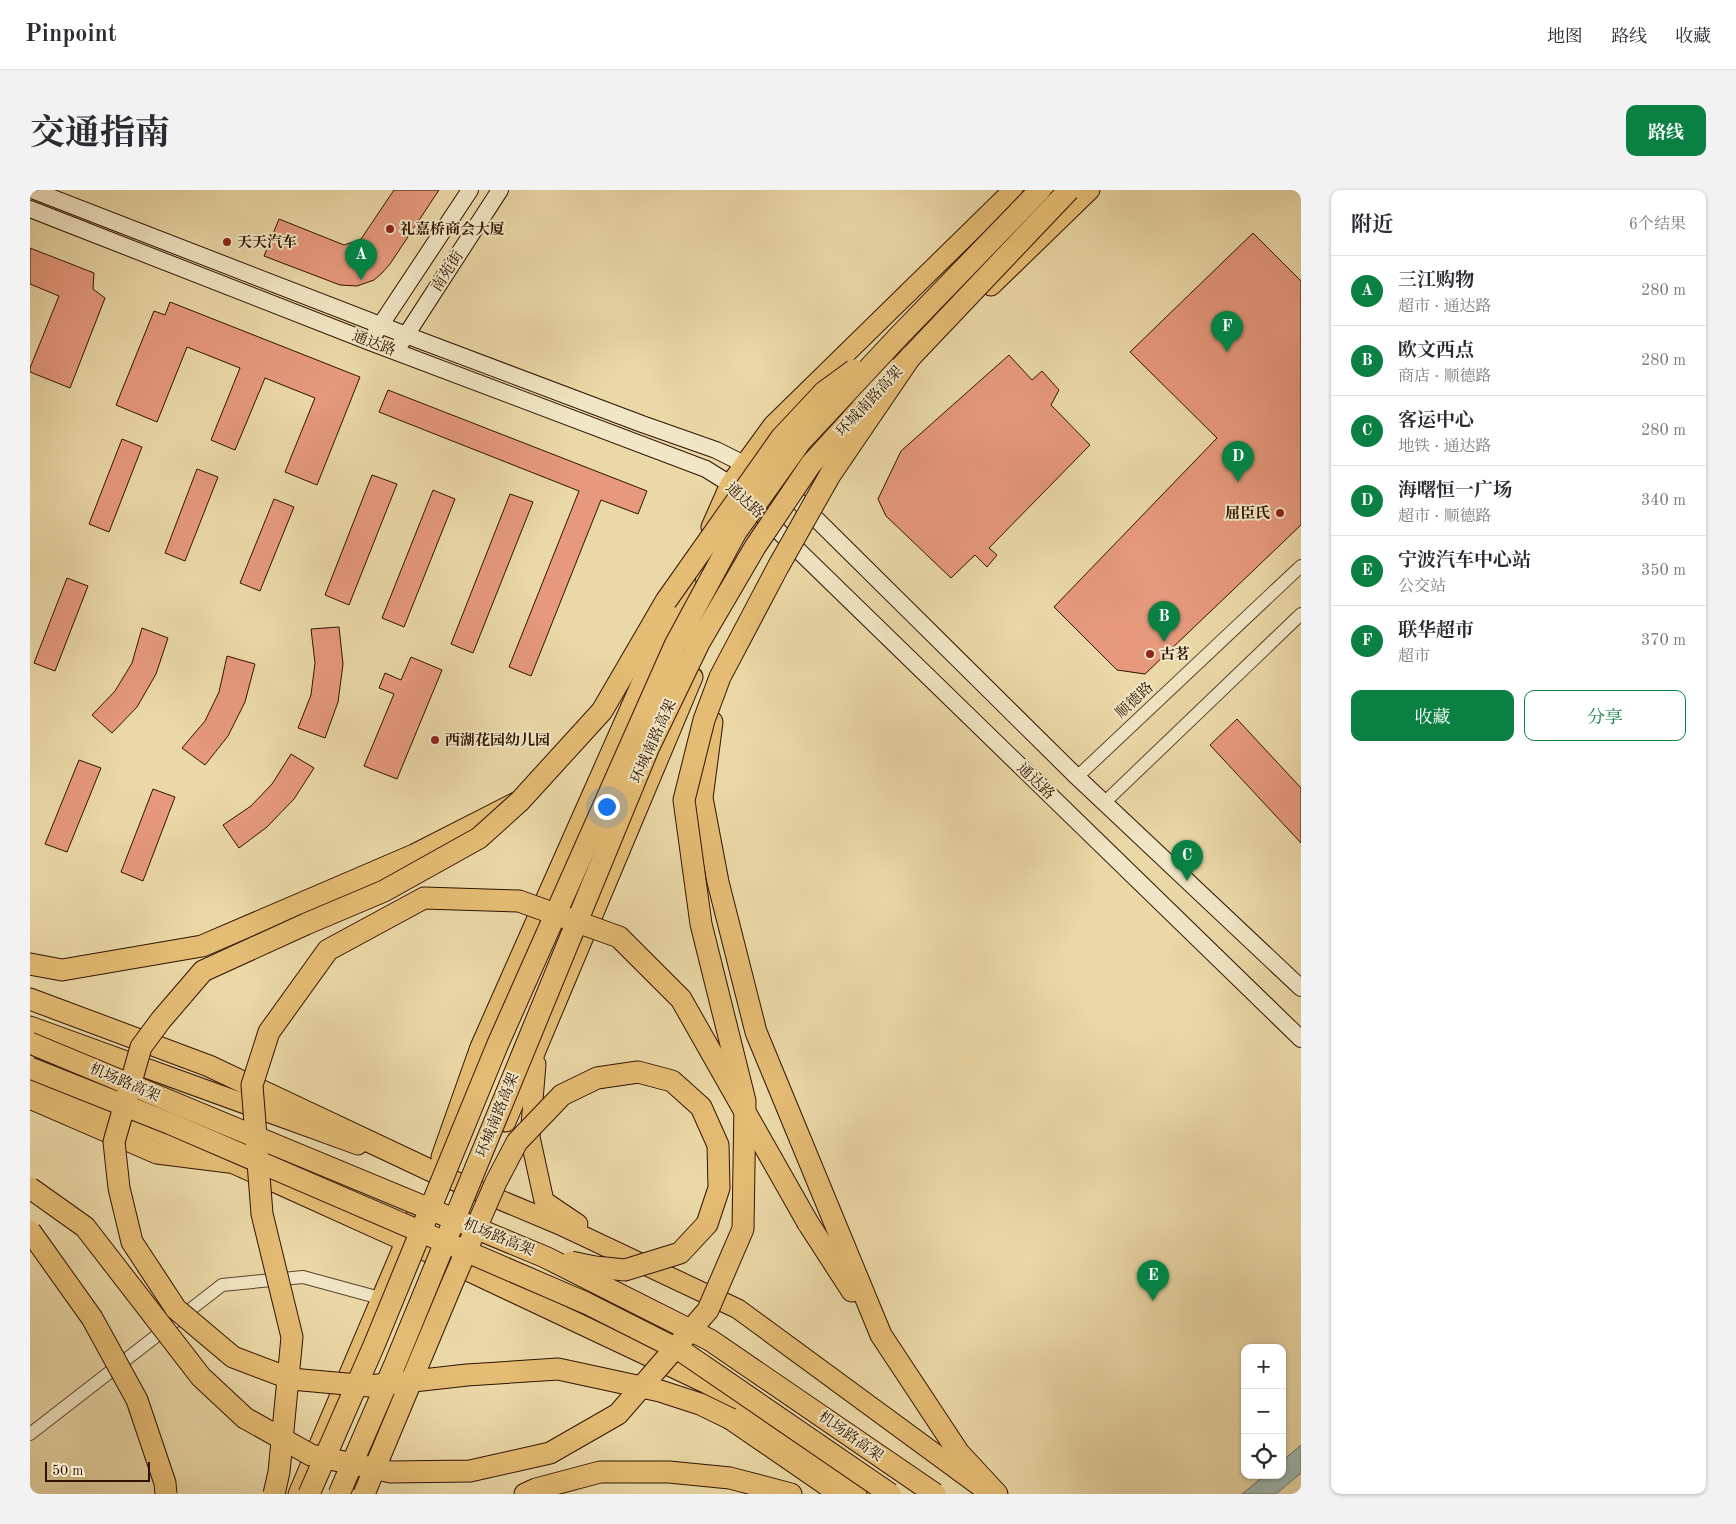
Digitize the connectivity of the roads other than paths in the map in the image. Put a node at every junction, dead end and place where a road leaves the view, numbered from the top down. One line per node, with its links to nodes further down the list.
1 (32, 190): 9 (street, 通达路)
2 (470, 190): 9 (street, 南苑街)
3 (500, 190): 10 (street, 南苑街)
4 (1013, 190): 15 (main road)
5 (1040, 190): 11 (highway, 环城南路高架, bridge)
6 (1069, 190): 14 (highway, 环城南路高架, bridge)
7 (1090, 190): 17 (main road)
8 (30, 208): 12 (street, 通达路)
9 (382, 324): 10 (street, 通达路); 12 (street, 南苑街)
10 (406, 335): 13 (street, 南苑街); 15 (street, 通达路)
11 (898, 337): 23 (highway, bridge); 50 (highway, 环城南路高架, bridge)
12 (370, 342): 13 (street, 通达路)
13 (395, 351): 16 (street, 通达路)
14 (910, 356): 21 (highway, bridge); 51 (highway, 环城南路高架, bridge)
15 (744, 464): 16 (main road); 17 (street, 通达路)
16 (730, 484): 18 (street, 通达路); 36 (main road)
17 (798, 501): 18 (main road); 22 (street, 通达路)
18 (778, 529): 29 (street, 通达路); 31 (main road)
19 (1301, 566): 22 (street, 顺德路)
20 (1301, 614): 24 (street)
21 (720, 677): 37 (highway, bridge); 45 (highway, bridge)
22 (1077, 777): 24 (street, 通达路)
23 (520, 801): 25 (highway, bridge); 56 (highway, bridge)
24 (1104, 803): 26 (street, 通达路)
25 (30, 964)
26 (1300, 986)
27 (30, 999): 36 (highway)
28 (30, 1026): 36 (main road)
29 (1301, 1039)
30 (30, 1043): 42 (highway, 机场路高架, bridge)
31 (538, 1045): 38 (main road); 41 (main road)
32 (30, 1068): 58 (highway, 机场路高架, bridge)
33 (30, 1080): 35 (main road)
34 (30, 1098): 35 (highway)
35 (229, 1162): 40 (main road)
36 (436, 1173): 38 (main road); 40 (main road)
37 (30, 1188)
38 (477, 1190): 41 (main road); 43 (main road)
39 (30, 1232): 47 (highway, bridge)
40 (404, 1241): 43 (main road); 44 (main road)
41 (623, 1255): 60 (main road)
42 (545, 1256): 53 (highway, bridge); 59 (highway, 机场路高架, bridge)
43 (445, 1260): 52 (main road); 57 (main road)
44 (380, 1298): 46 (street); 49 (main road)
45 (881, 1335): 48 (highway, bridge); 61 (highway)
46 (30, 1434)
47 (166, 1494)
48 (274, 1494)
49 (298, 1494)
50 (309, 1494)
51 (339, 1494)
52 (349, 1494)
53 (364, 1494)
54 (525, 1494): 55 (highway)
55 (791, 1494)
56 (840, 1494)
57 (857, 1494)
58 (890, 1494)
59 (935, 1494)
60 (990, 1494)
61 (997, 1494)

